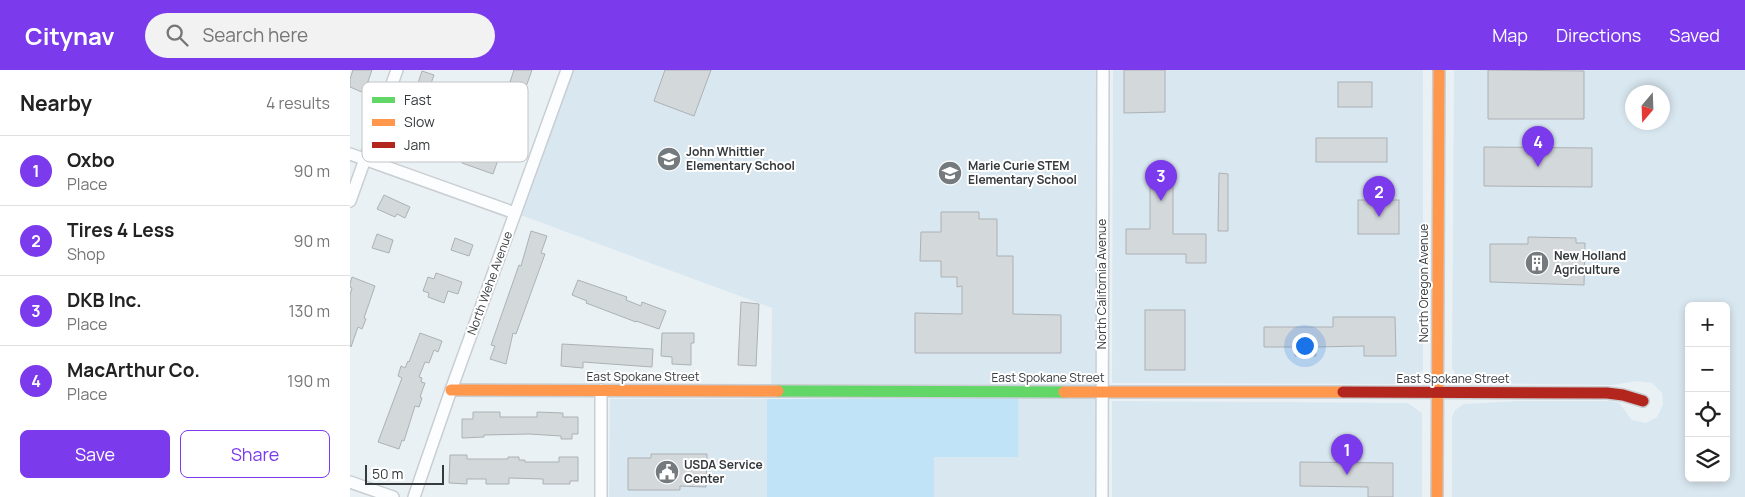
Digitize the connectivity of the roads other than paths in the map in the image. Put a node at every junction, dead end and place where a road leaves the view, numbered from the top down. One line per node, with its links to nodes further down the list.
1 (397, 70): 5 (street)
2 (567, 70): 11 (street, North Wehe Avenue)
3 (1103, 70): 14 (street, North California Avenue)
4 (1439, 70): 15 (street, North Oregon Avenue)
5 (393, 82)
6 (350, 154): 7 (street)
7 (362, 158)
8 (363, 162): 10 (street)
9 (372, 162): 11 (street)
10 (350, 201)
11 (515, 213): 12 (street, North Wehe Avenue)
12 (451, 390): 13 (street, East Spokane Street); 19 (street, North Wehe Avenue)
13 (601, 390): 14 (street, East Spokane Street); 20 (street)
14 (1102, 392): 15 (street, East Spokane Street); 21 (street, North California Avenue)
15 (1437, 392): 16 (street, East Spokane Street); 22 (street, North Oregon Avenue)
16 (1643, 401)
17 (350, 482): 18 (street)
18 (393, 497)
19 (414, 497)
20 (601, 497)
21 (1102, 497)
22 (1436, 497)

